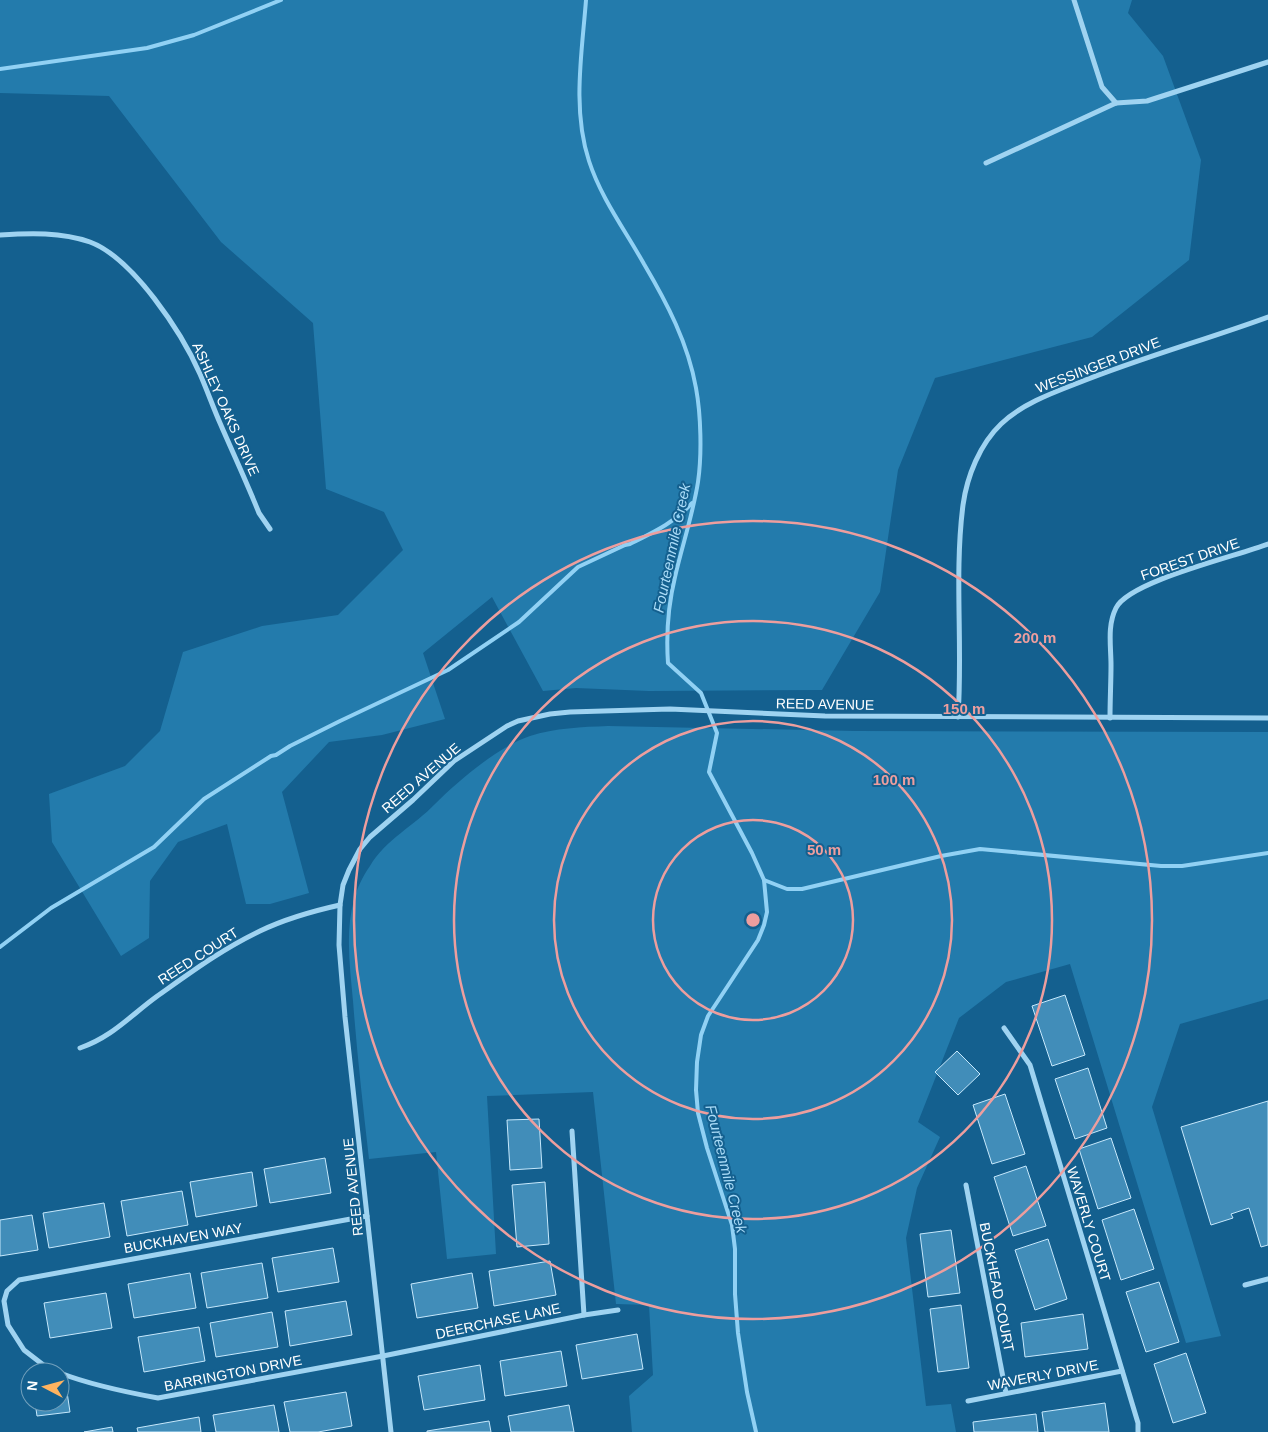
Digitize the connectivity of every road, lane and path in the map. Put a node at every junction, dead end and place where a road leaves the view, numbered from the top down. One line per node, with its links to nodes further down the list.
1 (1074, 0): 3 (street)
2 (1268, 62): 3 (street)
3 (1116, 103): 4 (street)
4 (986, 163)
5 (0, 235): 7 (street, ASHLEY OAKS DRIVE)
6 (1268, 317): 9 (street, WESSINGER DRIVE)
7 (270, 530)
8 (1268, 544): 10 (street, FOREST DRIVE)
9 (958, 717): 10 (street, REED AVENUE); 12 (street, REED AVENUE)
10 (1110, 718): 11 (street, REED AVENUE)
11 (1268, 718)
12 (340, 905): 14 (street, REED COURT); 17 (street, REED AVENUE)
13 (1004, 1028): 25 (street, WAVERLY COURT)
14 (80, 1048)
15 (572, 1132): 22 (street)
16 (966, 1185): 27 (street, BUCKHEAD COURT)
17 (367, 1216): 20 (street, BUCKHAVEN WAY); 23 (street, REED AVENUE)
18 (1268, 1279): 19 (street)
19 (1245, 1285)
20 (7, 1291): 24 (street, BARRINGTON DRIVE)
21 (618, 1310): 22 (street, DEERCHASE LANE)
22 (584, 1315): 23 (street, DEERCHASE LANE)
23 (383, 1356): 26 (street, BARRINGTON DRIVE); 29 (street, REED AVENUE)
24 (39, 1362)
25 (1122, 1371): 27 (street, WAVERLY DRIVE); 30 (street, WAVERLY COURT)
26 (70, 1376)
27 (1006, 1393): 28 (street, WAVERLY DRIVE)
28 (968, 1400)
29 (391, 1432)
30 (1138, 1432)

